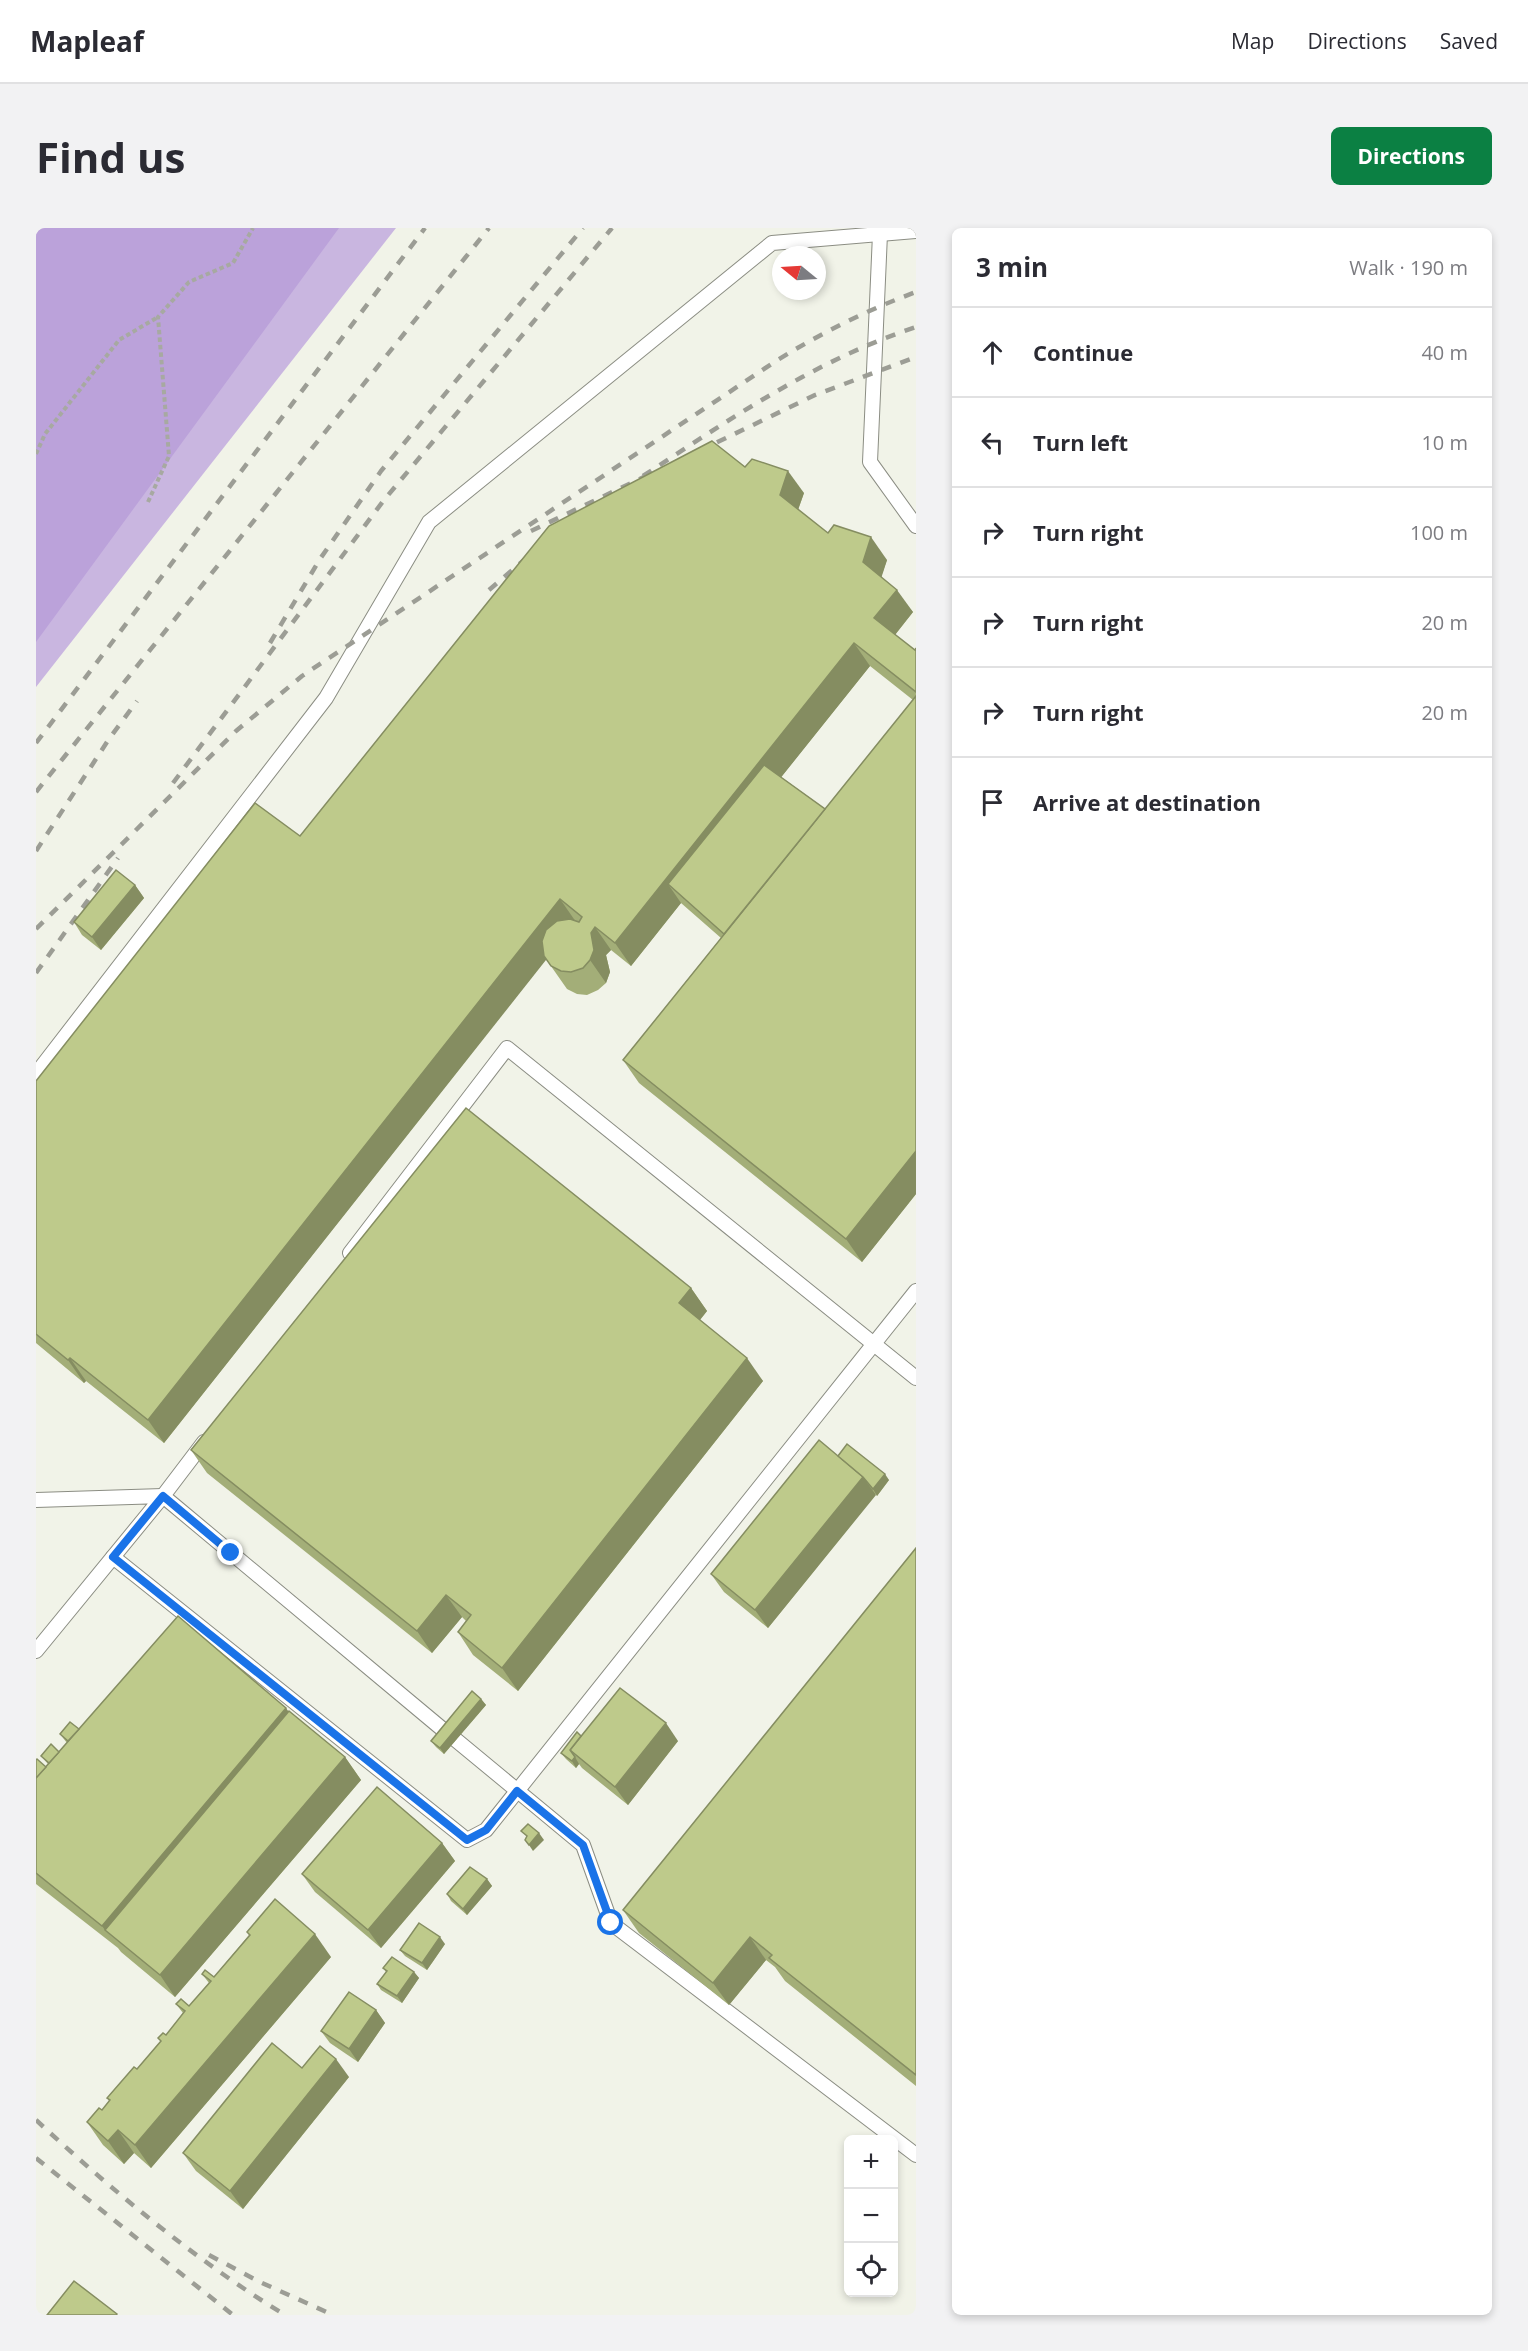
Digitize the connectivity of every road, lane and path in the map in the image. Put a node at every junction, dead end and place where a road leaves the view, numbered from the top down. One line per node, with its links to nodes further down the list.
1 (253, 228): 4 (path)
2 (916, 231): 3 (lane)
3 (880, 234): 7 (lane); 8 (lane)
4 (158, 317): 5 (path); 6 (path)
5 (36, 454)
6 (148, 502)
7 (916, 526)
8 (36, 1074)
9 (342, 1263): 11 (lane)
10 (916, 1292): 11 (lane)
11 (874, 1344): 12 (lane); 18 (lane)
12 (916, 1378)
13 (213, 1431): 14 (lane)
14 (163, 1496): 15 (lane); 16 (lane); 18 (lane)
15 (36, 1500)
16 (113, 1557): 17 (lane); 18 (lane)
17 (36, 1651)
18 (517, 1791): 19 (lane)
19 (916, 2155)

